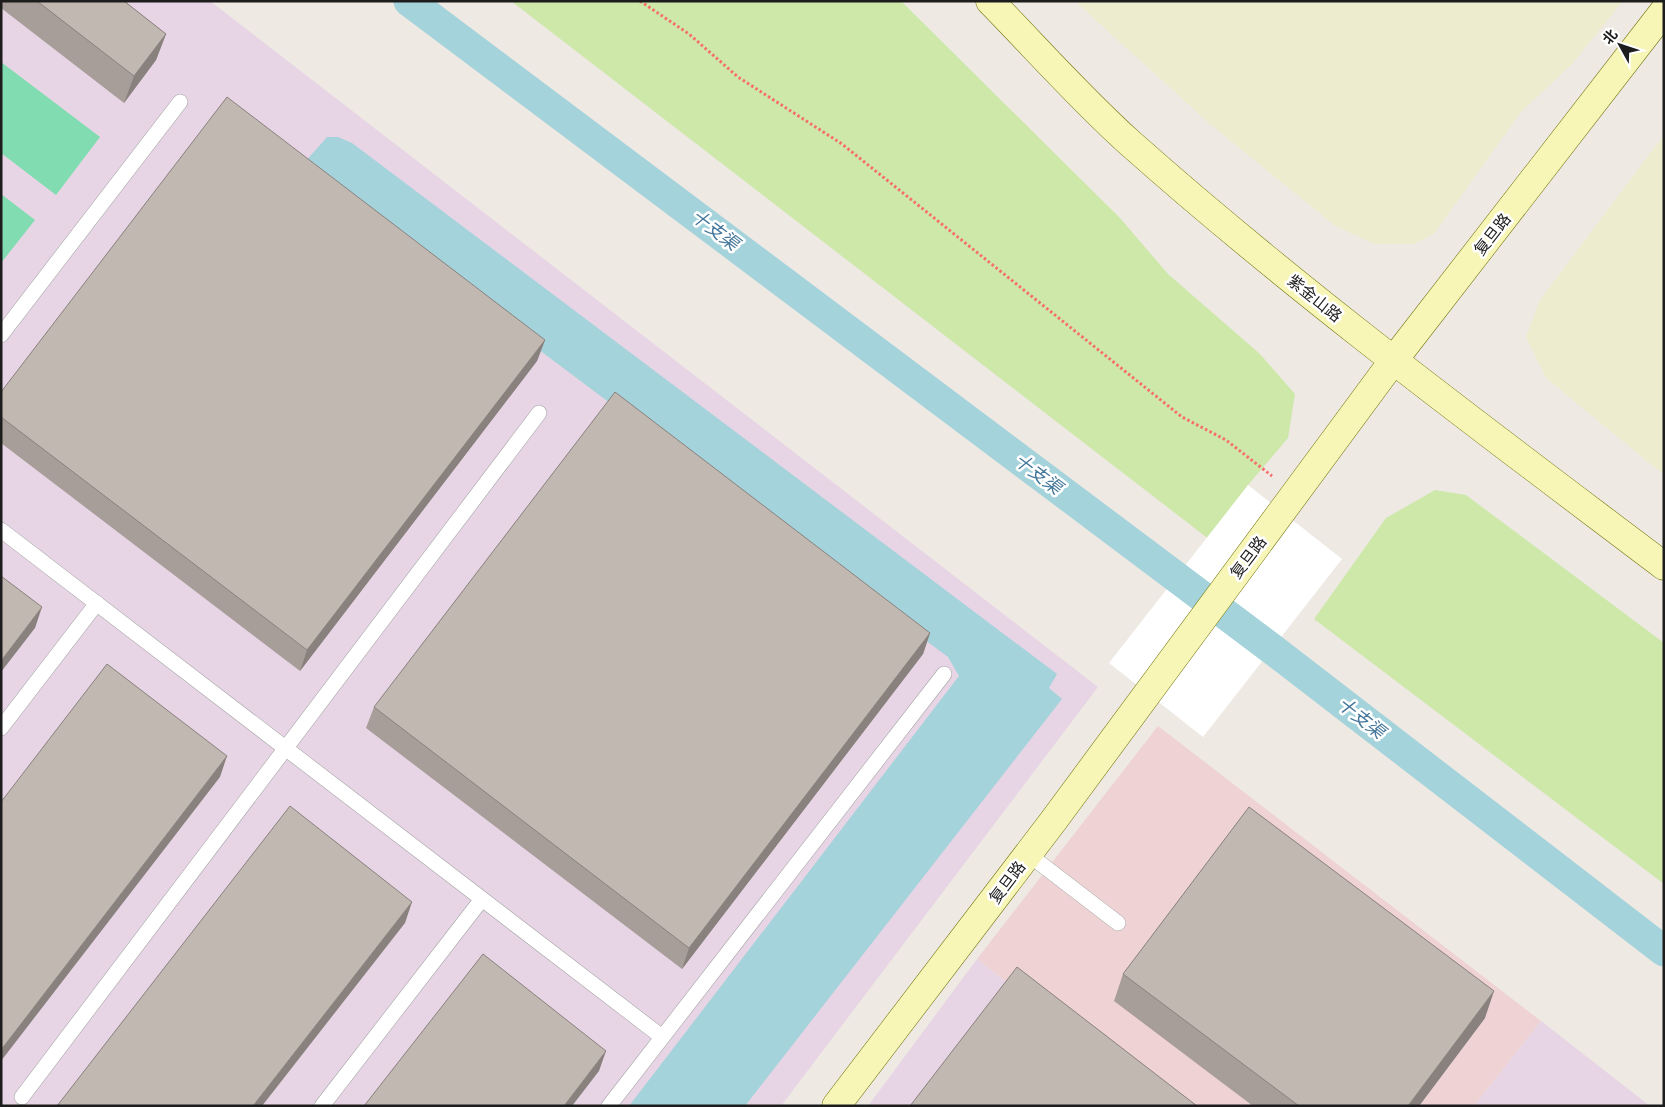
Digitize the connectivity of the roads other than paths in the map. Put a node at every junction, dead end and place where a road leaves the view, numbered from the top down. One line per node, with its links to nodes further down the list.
1 (990, 1): 5 (street, 紫金山路)
2 (1664, 12): 5 (street, 复旦路)
3 (180, 102): 4 (lane)
4 (1, 335)
5 (1393, 361): 8 (street, 紫金山路); 13 (street, 复旦路)
6 (539, 414): 12 (lane)
7 (1, 530): 9 (lane)
8 (1664, 566)
9 (97, 603): 11 (lane); 12 (lane)
10 (944, 674): 16 (lane)
11 (1, 728)
12 (286, 748): 14 (lane); 17 (lane)
13 (1028, 854): 15 (lane); 20 (street, 复旦路)
14 (482, 899): 16 (lane); 18 (lane)
15 (1118, 923)
16 (662, 1037): 19 (lane)
17 (22, 1097)
18 (322, 1106)
19 (609, 1106)
20 (836, 1106)

